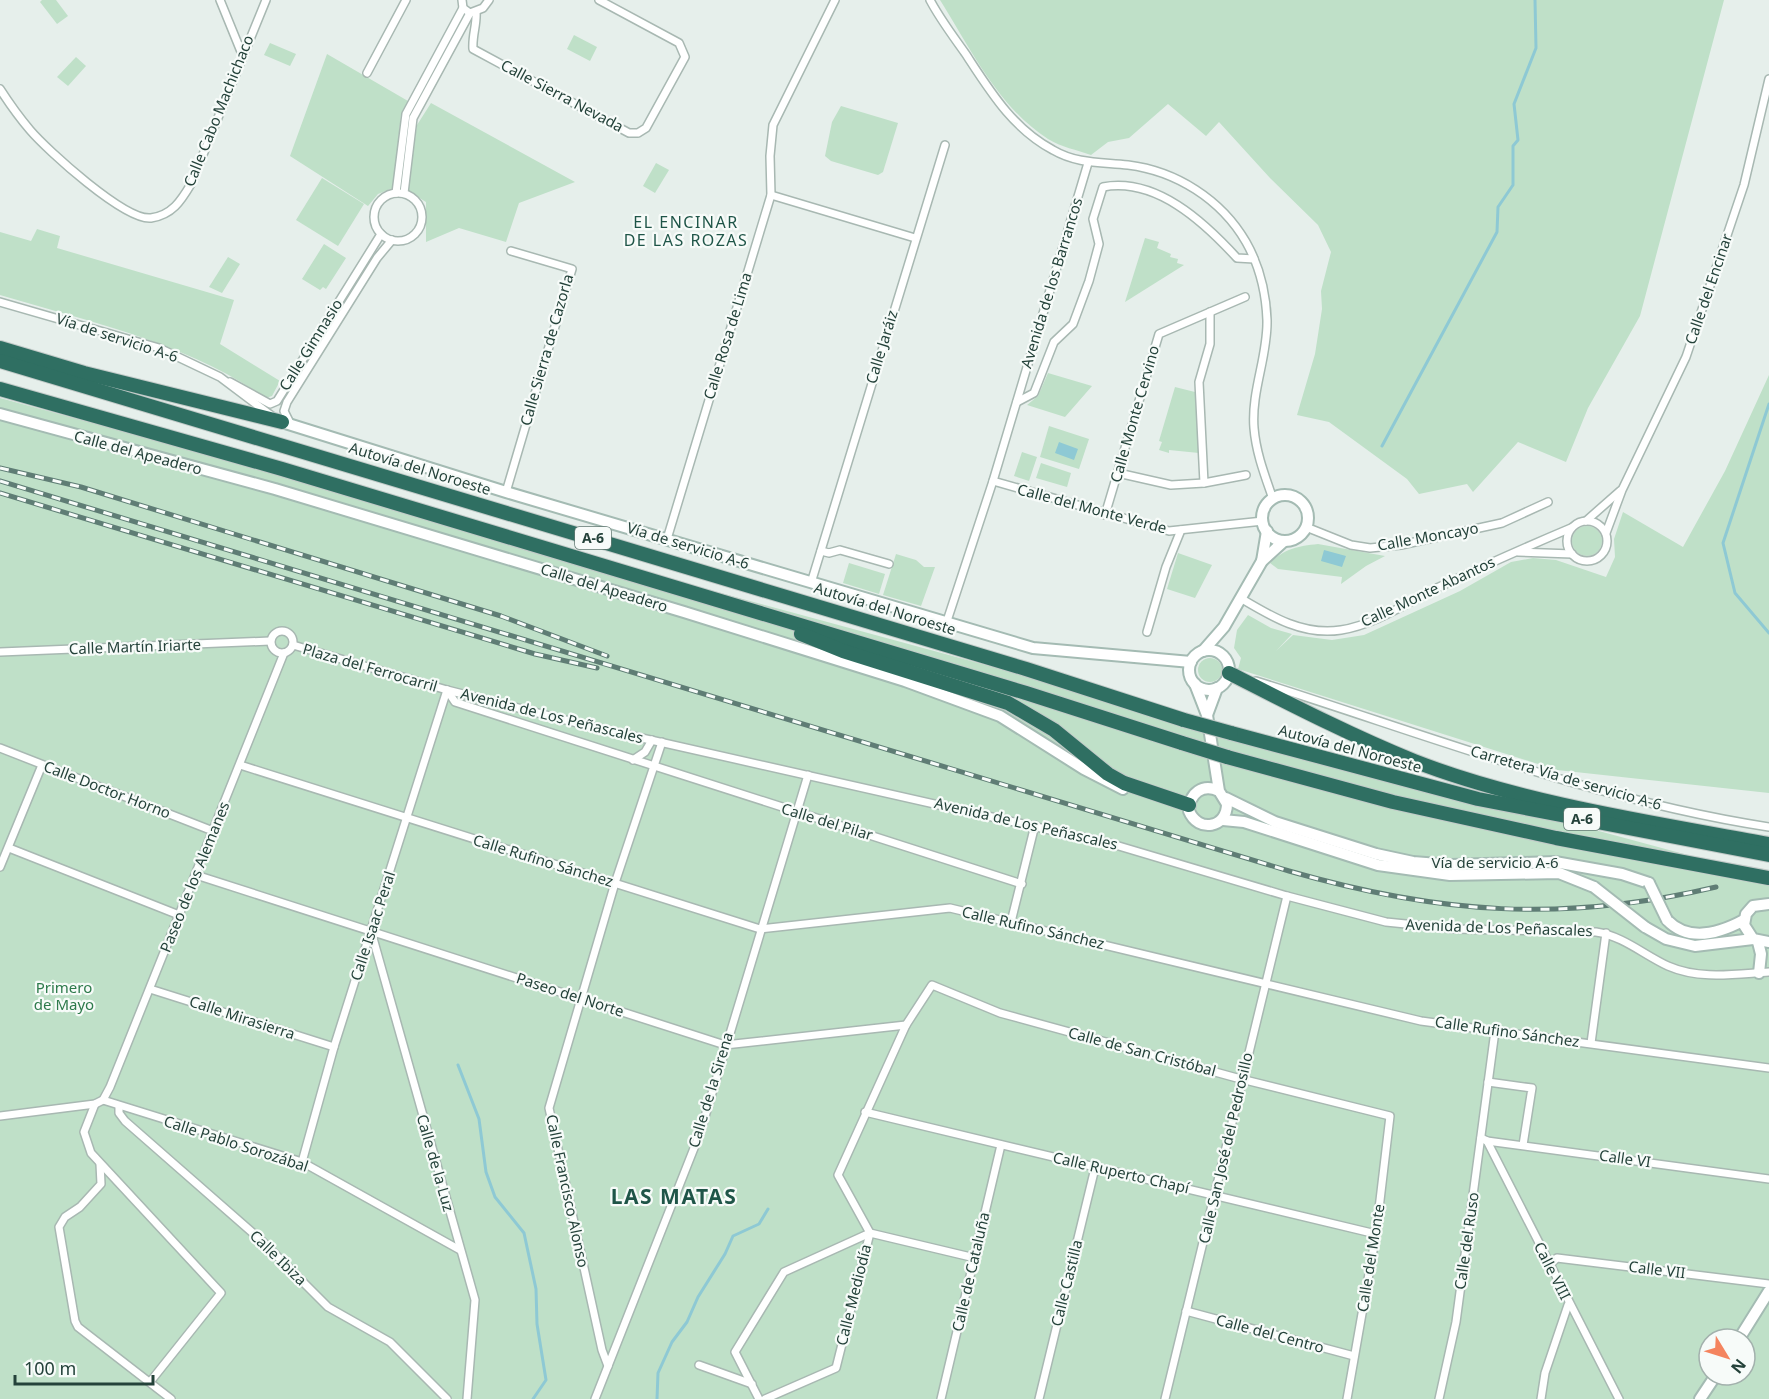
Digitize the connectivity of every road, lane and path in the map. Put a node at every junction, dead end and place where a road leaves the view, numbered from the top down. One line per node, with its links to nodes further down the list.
1 (220, 0): 10 (street)
2 (266, 0): 10 (street, Calle Cabo Machichaco)
3 (406, 0): 11 (street)
4 (489, 0): 9 (street)
5 (599, 0): 9 (street, Calle Sierra Nevada)
6 (835, 0): 17 (street, Calle Rosa de Lima)
7 (930, 0): 15 (street)
8 (463, 4): 9 (street); 16 (street)
9 (473, 12): 16 (street)
10 (242, 54): 13 (street, Calle Cabo Machichaco)
11 (367, 74)
12 (1769, 79): 38 (street, Calle del Encinar)
13 (0, 88)
14 (945, 145): 19 (street, Calle Jaráiz)
15 (1088, 163): 22 (street); 30 (street, Avenida de los Barrancos)
16 (400, 193): 18 (street); 20 (street)
17 (771, 195): 19 (street); 49 (street, Calle Rosa de Lima)
18 (381, 234): 20 (street); 28 (street, Calle Gimnasio)
19 (915, 238): 51 (street, Calle Jaráiz)
20 (392, 240): 33 (street, Calle Gimnasio)
21 (511, 251): 39 (street, Calle Sierra de Cazorla)
22 (1254, 259): 30 (street, Avenida de los Barrancos); 40 (street)
23 (1245, 297): 25 (street, Calle Monte Cervino)
24 (0, 302): 28 (street, Vía de servicio A-6)
25 (1210, 312): 34 (street, Calle Monte Cervino); 37 (street)
26 (0, 348): 32 (highway)
27 (0, 361): 94 (highway, Autovía del Noroeste / A-6, bridge)
28 (220, 377): 32 (street, Vía de servicio A-6)
29 (0, 388): 57 (highway, A-6)
30 (1017, 402): 36 (street, Avenida de los Barrancos)
31 (0, 414): 85 (street, Calle del Apeadero)
32 (282, 422): 33 (street, Vía de servicio A-6)
33 (296, 426): 39 (street, Vía de servicio A-6)
34 (1118, 473): 37 (street); 42 (street, Calle Monte Cervino)
35 (1246, 475): 37 (street)
36 (993, 481): 42 (street, Calle del Monte Verde); 59 (street, Avenida de los Barrancos)
37 (1204, 483)
38 (1622, 490): 43 (street, Calle del Encinar); 48 (street, Calle del Encinar)
39 (506, 492): 49 (street, Vía de servicio A-6)
40 (1273, 498): 44 (street); 45 (street)
41 (1548, 502): 45 (street, Calle Moncayo)
42 (1105, 514): 47 (street, Calle del Monte Verde)
43 (1586, 521): 46 (street); 48 (street)
44 (1265, 526): 47 (street, Calle del Monte Verde); 50 (street); 54 (street)
45 (1306, 527): 50 (street)
46 (1571, 528): 52 (street, Calle Monte Abantos); 53 (street)
47 (1181, 530): 61 (street)
48 (1606, 533): 53 (street)
49 (666, 539): 56 (street, Vía de servicio A-6)
50 (1284, 541): 54 (street)
51 (821, 551): 55 (street); 56 (street, Calle Jaráiz)
52 (1513, 552): 53 (street, Calle Monte Abantos); 58 (street, Calle Monte Abantos)
53 (1572, 554)
54 (1262, 561): 58 (street)
55 (889, 564)
56 (811, 583): 59 (street, Vía de servicio A-6)
57 (701, 595): 85 (highway); 97 (highway, A-6, bridge)
58 (1242, 599): 60 (street)
59 (946, 624): 68 (street, Vía de servicio A-6)
60 (1224, 627): 65 (street); 67 (street)
61 (1147, 632)
62 (270, 641): 63 (street, Plaza del Ferrocarril); 64 (street, Calle Martín Iriarte); 66 (street, Plaza del Ferrocarril)
63 (293, 645): 66 (street, Plaza del Ferrocarril); 72 (street, Plaza del Ferrocarril)
64 (0, 651)
65 (1203, 651): 67 (street); 68 (street)
66 (284, 653): 79 (street, Paseo de los Alemanes)
67 (1220, 653): 69 (street)
68 (1191, 662): 70 (street)
69 (1229, 670): 71 (street); 90 (street, Carretera Vía de servicio A-6); 92 (highway)
70 (1195, 684): 71 (street); 73 (street)
71 (1217, 687): 73 (street)
72 (447, 690): 74 (street, Avenida de Los Peñascales); 77 (street, Calle del Pilar); 87 (street, Calle Isaac Peral)
73 (1207, 715): 80 (street)
74 (652, 740): 75 (street, Avenida de Los Peñascales); 77 (street)
75 (662, 742): 81 (street, Calle Francisco Alonso); 82 (street, Avenida de Los Peñascales)
76 (0, 748): 78 (street, Calle Doctor Horno)
77 (633, 759): 81 (street, Calle del Pilar)
78 (42, 765): 91 (street, Calle Doctor Horno); 93 (street)
79 (240, 765): 87 (street, Calle Rufino Sánchez); 91 (street, Paseo de los Alemanes)
80 (1214, 766): 83 (street); 84 (street)
81 (654, 768): 86 (street, Calle del Pilar); 98 (street, Calle Francisco Alonso)
82 (808, 775): 86 (street, Calle de la Sirena); 89 (street, Avenida de Los Peñascales)
83 (1208, 788): 84 (street); 85 (street)
84 (1223, 795): 88 (street); 103 (street, Vía de servicio A-6, bridge)
85 (1189, 808): 88 (street)
86 (796, 813): 99 (street, Calle del Pilar); 105 (street, Calle de la Sirena)
87 (408, 818): 98 (street, Calle Rufino Sánchez); 106 (street, Calle Isaac Peral)
88 (1223, 820): 109 (street, Vía de servicio A-6, bridge)
89 (1035, 825): 99 (street); 100 (street, Avenida de Los Peñascales)
90 (1769, 827)
91 (213, 831): 96 (street, Paseo de los Alemanes)
92 (1769, 844)
93 (9, 848): 95 (street); 102 (street)
94 (1769, 855)
95 (0, 867)
96 (196, 875): 102 (street, Paseo de los Alemanes); 106 (street, Paseo del Norte)
97 (1769, 878)
98 (615, 883): 105 (street, Calle Rufino Sánchez); 114 (street, Calle Francisco Alonso)
99 (1022, 884): 104 (street)
100 (1287, 896): 107 (street, Avenida de Los Peñascales); 112 (street, Calle San José del Pedrosillo)
101 (1769, 904): 103 (street, Vía de servicio A-6)
102 (179, 915): 113 (street, Paseo de los Alemanes)
103 (1744, 920): 109 (street)
104 (1011, 922): 105 (street, Calle Rufino Sánchez); 112 (street, Calle Rufino Sánchez)
105 (760, 929): 118 (street, Calle de la Sirena)
106 (371, 931): 114 (street, Paseo del Norte); 119 (street, Calle Isaac Peral); 139 (street, Calle de la Luz)
107 (1606, 933): 111 (street); 117 (street)
108 (1769, 937): 109 (street, Vía de servicio A-6)
109 (1757, 939): 111 (street)
110 (1769, 950): 111 (street)
111 (1764, 972)
112 (1265, 983): 116 (street, Calle Rufino Sánchez); 121 (street, Calle San José del Pedrosillo)
113 (150, 988): 119 (street, Calle Mirasierra); 123 (street, Paseo de los Alemanes)
114 (581, 999): 118 (street, Paseo del Norte); 149 (street, Calle Francisco Alonso)
115 (906, 1025): 118 (street, Paseo del Norte); 121 (street, Calle de San Cristóbal); 126 (street, Calle Mediodía)
116 (1495, 1031): 117 (street, Calle Rufino Sánchez); 122 (street, Calle del Ruso)
117 (1591, 1043): 120 (street, Calle Rufino Sánchez)
118 (726, 1045): 149 (street, Calle de la Sirena)
119 (334, 1047): 132 (street, Calle Isaac Peral)
120 (1769, 1068)
121 (1242, 1079): 128 (street, Calle de San Cristóbal); 136 (street, Calle San José del Pedrosillo)
122 (1488, 1082): 129 (street, Calle del Ruso); 131 (street)
123 (103, 1100): 124 (street); 125 (street, Calle Pablo Sorozábal)
124 (95, 1104): 127 (street); 133 (street)
125 (119, 1106): 132 (street, Calle Pablo Sorozábal); 153 (street, Calle Ibiza)
126 (865, 1112): 130 (street, Calle Ruperto Chapí); 137 (street, Calle Mediodía)
127 (0, 1116)
128 (1390, 1116): 138 (street, Calle del Monte)
129 (1484, 1140): 131 (street, Calle VI); 141 (street, Calle VIII); 162 (street, Calle del Ruso)
130 (1001, 1145): 134 (street, Calle Ruperto Chapí); 140 (street, Calle de Cataluña)
131 (1523, 1146): 135 (street, Calle VI)
132 (302, 1162): 139 (street, Calle Pablo Sorozábal)
133 (100, 1163): 150 (street); 150 (street)
134 (1095, 1168): 136 (street, Calle Ruperto Chapí); 159 (street, Calle Castilla)
135 (1769, 1179)
136 (1215, 1195): 138 (street, Calle Ruperto Chapí); 145 (street, Calle San José del Pedrosillo)
137 (870, 1233): 140 (street); 151 (street); 157 (street, Calle Mediodía)
138 (1376, 1234): 147 (street, Calle del Monte)
139 (460, 1250): 154 (street, Calle de la Luz)
140 (975, 1258): 158 (street, Calle de Cataluña)
141 (1549, 1265): 142 (street, Calle VII); 144 (street, Calle VIII)
142 (1769, 1284)
143 (1769, 1291): 146 (street)
144 (1568, 1305): 163 (street); 164 (street, Calle VIII)
145 (1186, 1311): 147 (street, Calle del Centro); 160 (street, Calle San José del Pedrosillo)
146 (1746, 1327)
147 (1354, 1356): 161 (street, Calle del Monte)
148 (699, 1365): 151 (street)
149 (608, 1366): 155 (street, Calle de la Sirena)
150 (150, 1382): 152 (street)
151 (752, 1384): 156 (street)
152 (171, 1399)
153 (447, 1399)
154 (467, 1399)
155 (595, 1399)
156 (759, 1399)
157 (765, 1399)
158 (941, 1399)
159 (1039, 1399)
160 (1165, 1399)
161 (1347, 1399)
162 (1439, 1399)
163 (1541, 1399)
164 (1619, 1399)

